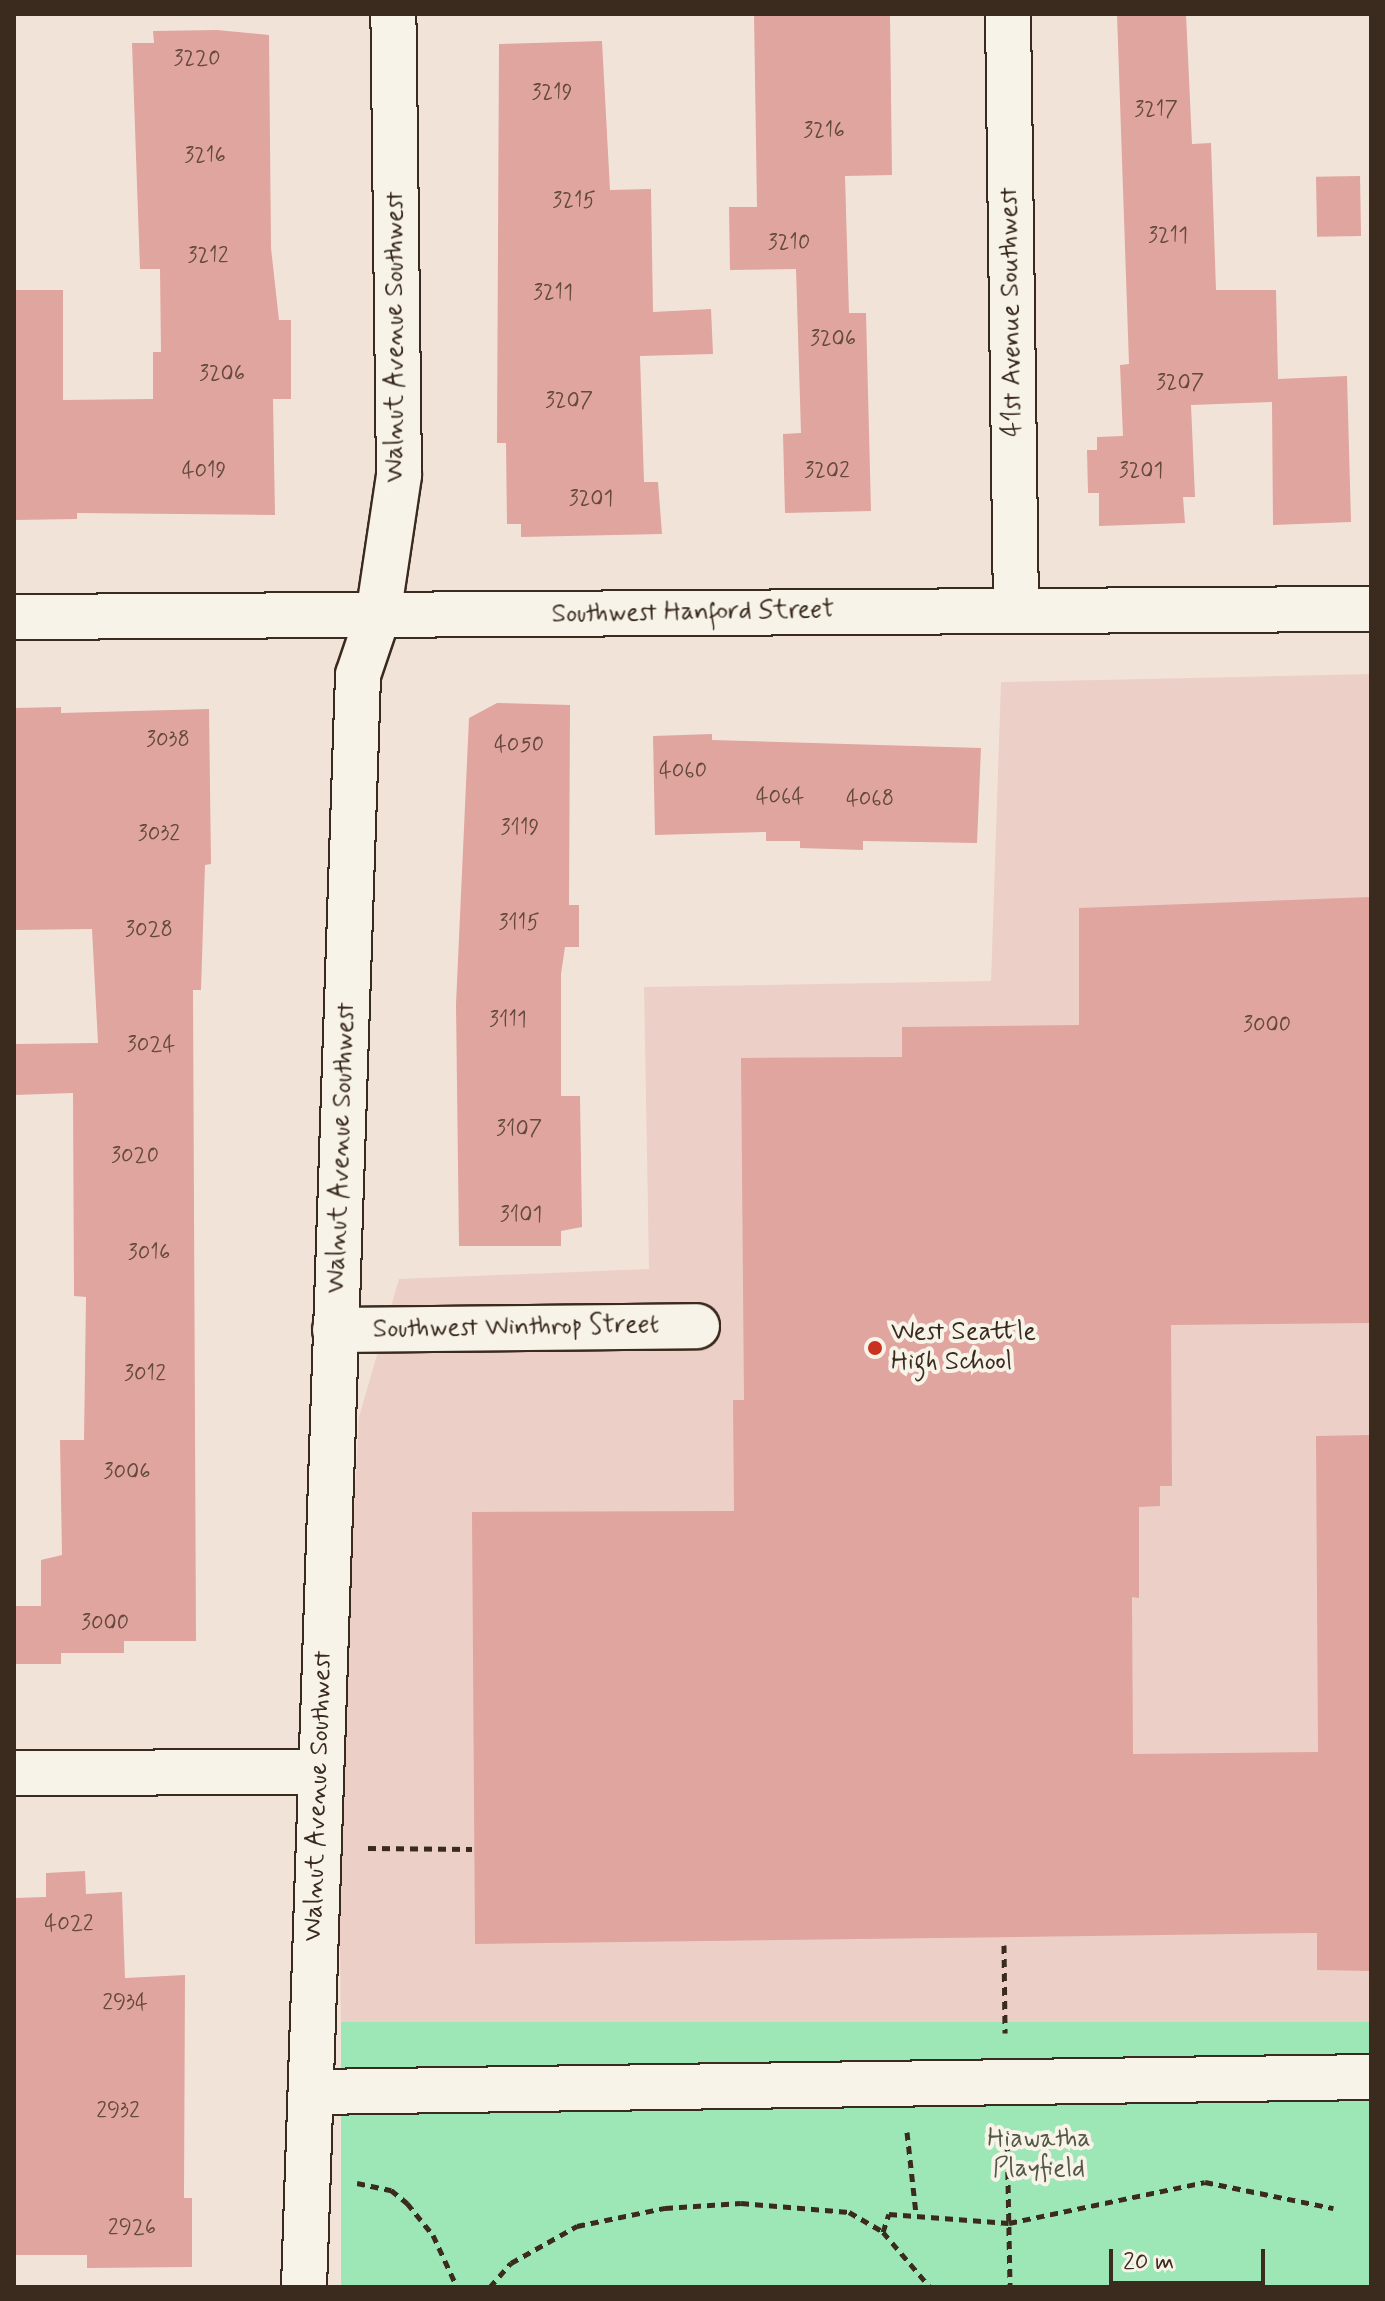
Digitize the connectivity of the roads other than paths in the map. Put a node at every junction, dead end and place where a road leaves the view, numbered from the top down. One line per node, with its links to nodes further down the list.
1 (393, 14): 5 (street, Walnut Avenue Southwest)
2 (1008, 14): 4 (street, 41st Avenue Southwest)
3 (1371, 609): 4 (street, Southwest Hanford Street)
4 (1016, 611): 5 (street, Southwest Hanford Street)
5 (378, 616): 6 (street, Southwest Hanford Street); 8 (street, Walnut Avenue Southwest)
6 (14, 617)
7 (697, 1326): 8 (street, Southwest Winthrop Street)
8 (335, 1330): 9 (street, Walnut Avenue Southwest)
9 (318, 1772): 10 (street); 12 (street, Walnut Avenue Southwest)
10 (14, 1773)
11 (1371, 2077): 12 (street)
12 (312, 2092): 13 (street, Walnut Avenue Southwest)
13 (304, 2287)

